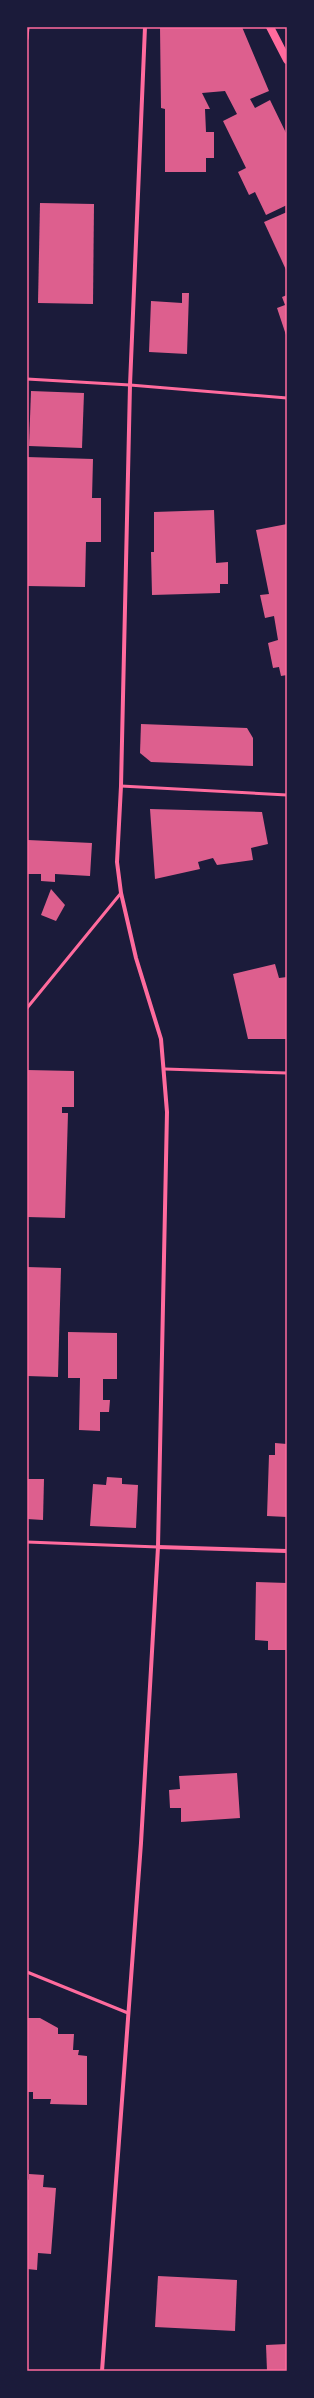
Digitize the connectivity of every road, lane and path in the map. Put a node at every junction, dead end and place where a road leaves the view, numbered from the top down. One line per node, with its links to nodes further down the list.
1 (28, 27): 4 (lane)
2 (144, 27): 7 (street)
3 (270, 27): 5 (main road)
4 (27, 39)
5 (287, 60)
6 (27, 379): 7 (lane)
7 (130, 385): 8 (lane); 9 (street)
8 (287, 398)
9 (121, 786): 10 (lane); 11 (street)
10 (287, 795)
11 (121, 893): 12 (lane); 13 (street)
12 (27, 1008)
13 (165, 1069): 14 (lane); 16 (street)
14 (287, 1073)
15 (27, 1542): 16 (lane)
16 (158, 1547): 17 (street); 19 (street)
17 (287, 1551)
18 (27, 1972): 19 (lane)
19 (128, 2013): 20 (street)
20 (102, 2371)

